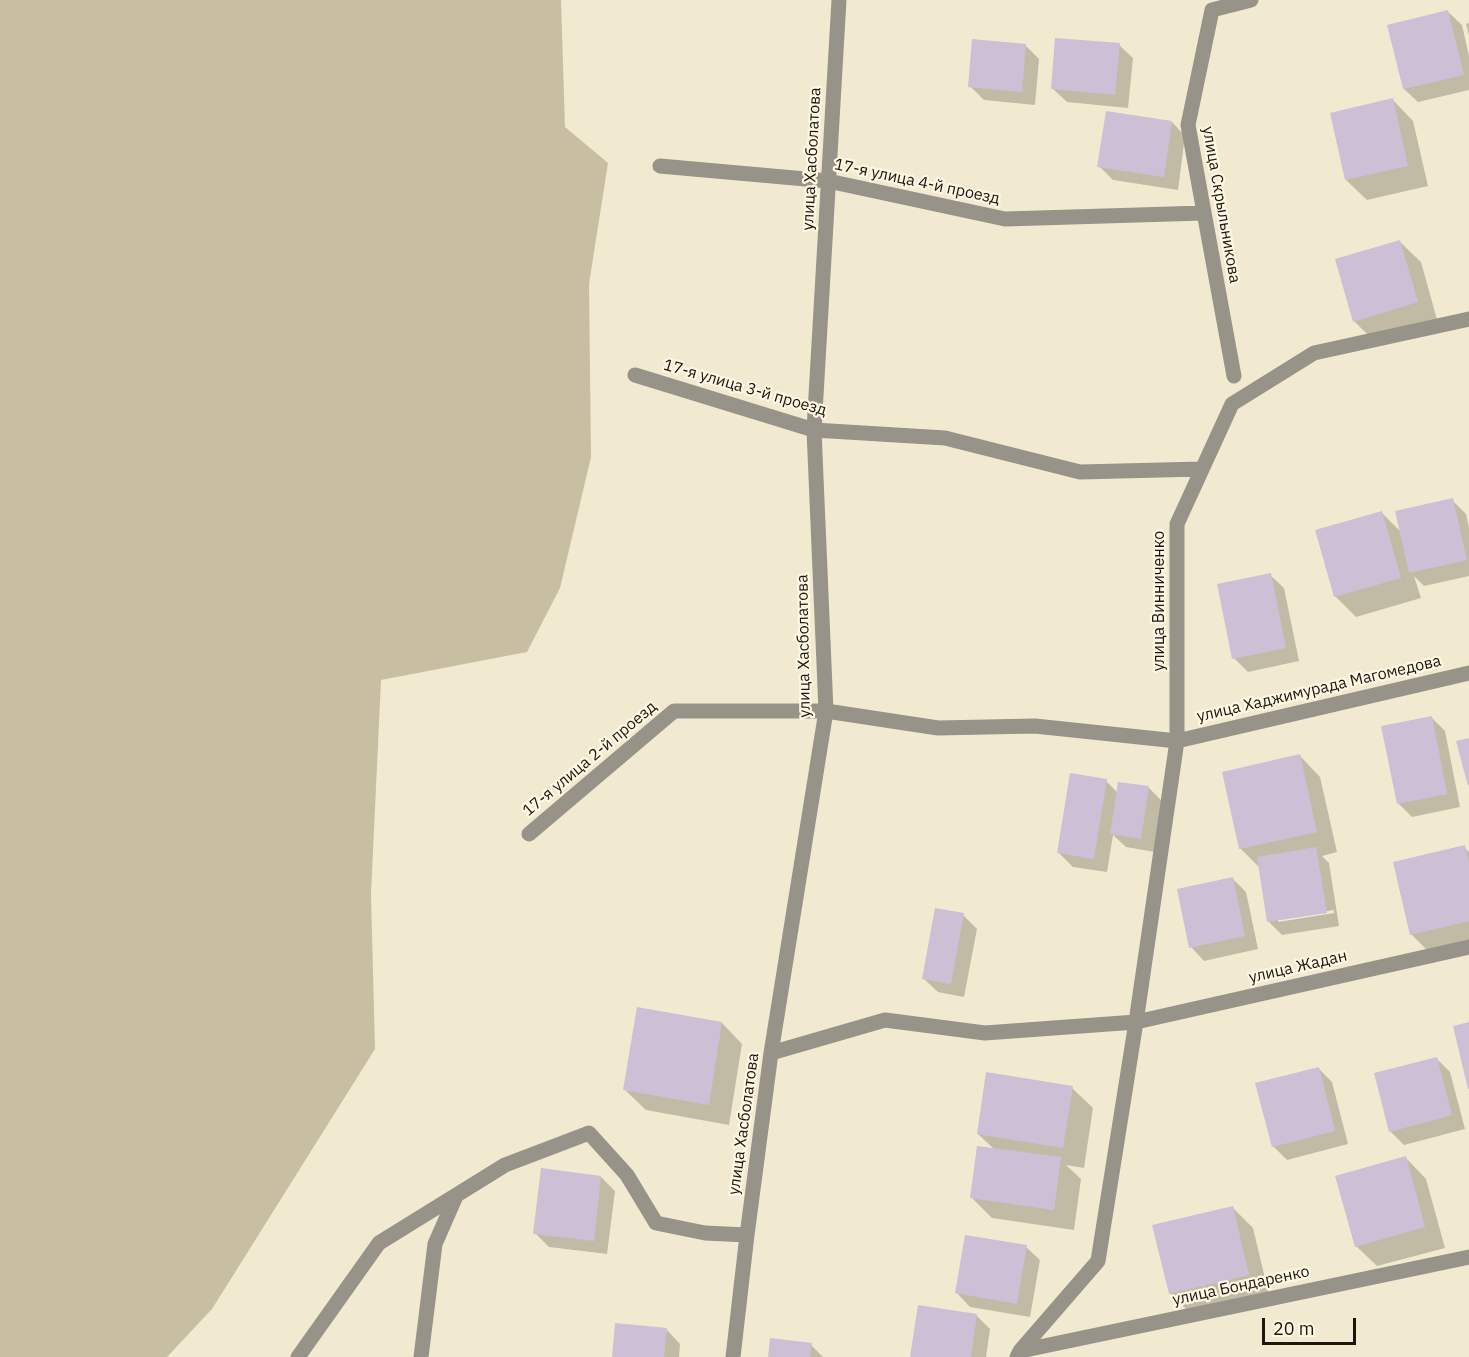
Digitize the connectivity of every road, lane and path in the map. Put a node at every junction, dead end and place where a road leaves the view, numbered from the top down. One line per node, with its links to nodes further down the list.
1 (839, 0): 4 (street, улица Хасболатова)
2 (1251, 0): 5 (street, улица Скрыльникова)
3 (660, 166): 4 (street, 17-я улица 4-й проезд)
4 (828, 181): 5 (street, 17-я улица 4-й проезд); 9 (street, улица Хасболатова)
5 (1204, 213): 8 (street, улица Скрыльникова)
6 (1469, 319): 10 (street, улица Винниченко)
7 (635, 375): 9 (street, 17-я улица 3-й проезд)
8 (1234, 376)
9 (814, 430): 10 (street, 17-я улица 3-й проезд); 12 (street, улица Хасболатова)
10 (1202, 469): 13 (street, улица Винниченко)
11 (1469, 674): 13 (street, улица Хаджимурада Магомедова)
12 (826, 711): 13 (street, 17-я улица 2-й проезд); 14 (street, 17-я улица 2-й проезд); 17 (street, улица Хасболатова)
13 (1177, 741): 16 (street, улица Винниченко)
14 (529, 834)
15 (1469, 947): 16 (street, улица Жадан)
16 (1136, 1022): 17 (street, улица Жадан); 21 (street, улица Винниченко)
17 (771, 1053): 19 (street, улица Хасболатова)
18 (456, 1196): 19 (street); 22 (street); 23 (street)
19 (747, 1235): 24 (street, улица Хасболатова)
20 (1469, 1257): 21 (street, улица Бондаренко)
21 (1019, 1354)
22 (298, 1357)
23 (421, 1357)
24 (733, 1357)

